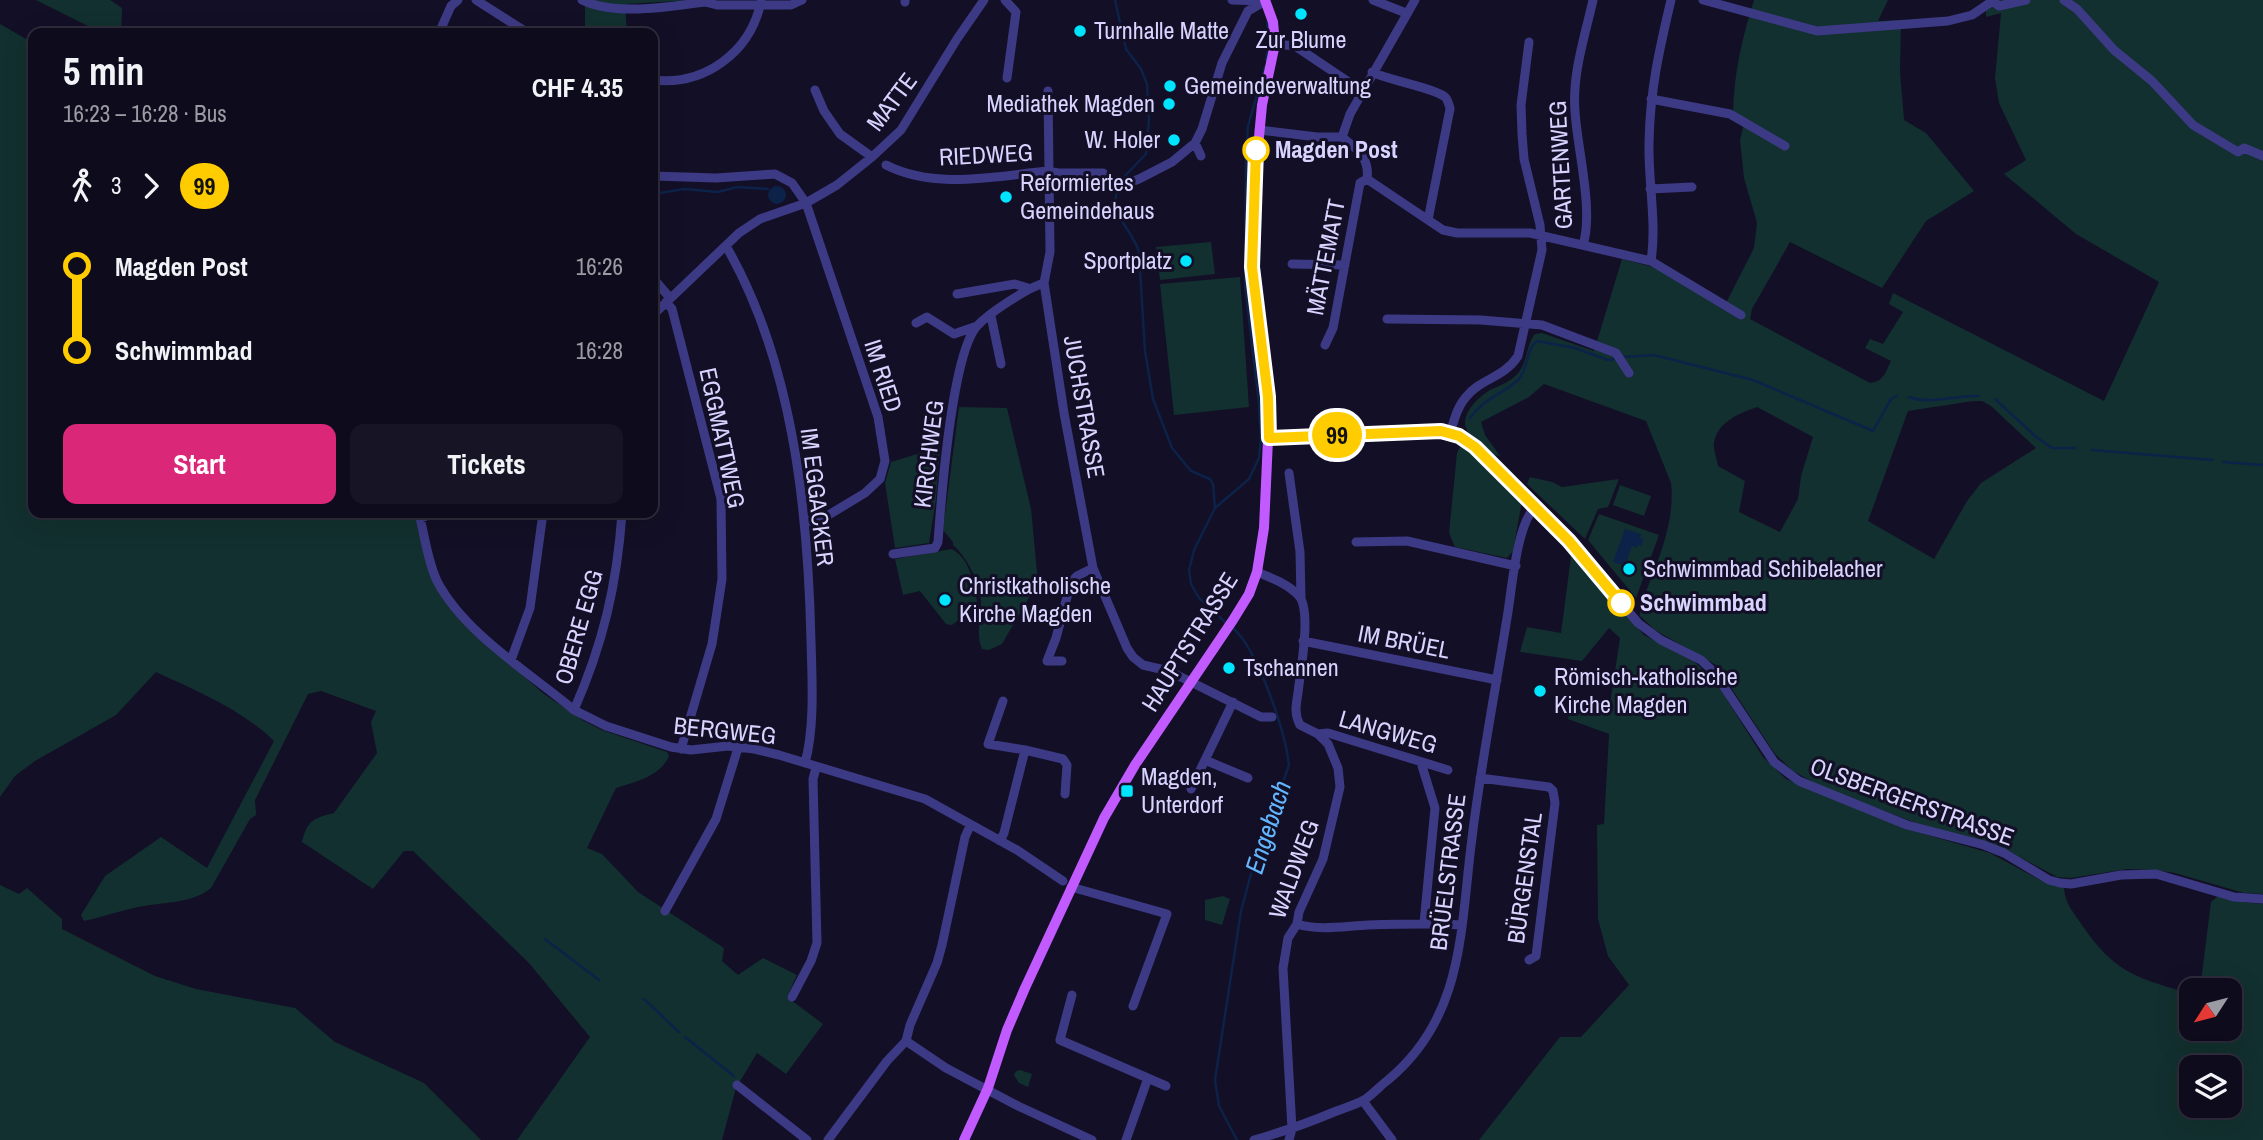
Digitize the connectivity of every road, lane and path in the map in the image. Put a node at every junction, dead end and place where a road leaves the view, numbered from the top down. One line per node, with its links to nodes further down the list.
1 (476, 0): 20 (street)
2 (582, 0): 17 (street)
3 (802, 0): 17 (street)
4 (984, 0): 36 (street, MATTE)
5 (1005, 0): 24 (street)
6 (1232, 0): 14 (street)
7 (1373, 0): 18 (street)
8 (1415, 0): 18 (street)
9 (1593, 0): 46 (street, GARTENWEG)
10 (1671, 0): 29 (street)
11 (1703, 0): 15 (street)
12 (2026, 0): 15 (street)
13 (2064, 0): 35 (street)
14 (1265, 1): 22 (main road, HAUPTSTRASSE); 32 (street)
15 (1994, 1)
16 (451, 2): 19 (street)
17 (761, 3): 25 (street)
18 (1406, 13): 23 (street)
19 (441, 28)
20 (520, 28)
21 (1530, 42): 45 (street)
22 (1275, 44): 28 (street); 30 (main road, HAUPTSTRASSE)
23 (1372, 72): 28 (street); 44 (street)
24 (1007, 78)
25 (658, 80)
26 (815, 90): 36 (street)
27 (1048, 91): 38 (street, JUCHSTRASSE)
28 (1362, 91): 31 (street)
29 (1651, 99): 33 (street); 42 (street)
30 (1259, 130): 31 (street); 67 (main road, HAUPTSTRASSE)
31 (1342, 137): 40 (street)
32 (1195, 143): 34 (street); 38 (street, RIEDWEG)
33 (1785, 146)
34 (1201, 156)
35 (2263, 156)
36 (872, 157): 43 (street, MATTE)
37 (886, 165): 38 (street, RIEDWEG)
38 (1048, 171): 51 (street, JUCHSTRASSE)
39 (658, 176): 43 (street)
40 (1367, 180): 44 (street); 50 (street, MÄTTEMATT)
41 (1692, 187): 42 (street)
42 (1650, 189): 48 (street)
43 (806, 203): 47 (street, MATTE); 73 (street, IM RIED)
44 (1429, 220): 45 (street)
45 (1541, 237): 46 (street); 60 (street)
46 (1583, 244): 48 (street)
47 (726, 246): 55 (street, MATTE); 73 (street, IM EGGACKER)
48 (1651, 261): 57 (street)
49 (1292, 264): 50 (street)
50 (1345, 265): 63 (street, MÄTTEMATT)
51 (1044, 283): 53 (street, KIRCHWEG); 77 (street, JUCHSTRASSE)
52 (658, 285): 55 (street, EGGMATTWEG)
53 (1028, 288): 54 (street, KIRCHWEG); 58 (street, KIRCHWEG)
54 (957, 294)
55 (668, 300): 56 (street, MATTE); 91 (street, EGGMATTWEG)
56 (658, 309)
57 (1741, 315)
58 (991, 316): 62 (street, KIRCHWEG); 64 (street)
59 (1387, 319): 60 (street)
60 (1526, 322): 65 (street); 66 (street)
61 (916, 323): 62 (street)
62 (977, 326): 75 (street, KIRCHWEG)
63 (1325, 345)
64 (1001, 364)
65 (1629, 373)
66 (1450, 433): 67 (street, OLSBERGERSTRASSE); 69 (street, OLSBERGERSTRASSE)
67 (1269, 438): 78 (main road, HAUPTSTRASSE)
68 (1289, 473): 79 (street, WALDWEG)
69 (1535, 507): 76 (street, BRÜELSTRASSE); 105 (street, OLSBERGERSTRASSE)
70 (420, 518): 81 (street, BERGWEG)
71 (541, 518): 81 (street)
72 (622, 518): 87 (street, OBERE EGG)
73 (804, 520): 95 (street, IM EGGACKER)
74 (1356, 542): 76 (street)
75 (893, 554)
76 (1516, 566): 83 (street, BRÜELSTRASSE)
77 (1093, 568): 82 (street); 84 (street, JUCHSTRASSE)
78 (1257, 572): 79 (street); 84 (main road, HAUPTSTRASSE)
79 (1301, 598): 80 (street, WALDWEG)
80 (1303, 641): 83 (street, IM BRÜEL); 89 (street, WALDWEG)
81 (511, 660): 87 (street, BERGWEG)
82 (1062, 661)
83 (1497, 680): 99 (street, BRÜELSTRASSE)
84 (1192, 682): 86 (street, JUCHSTRASSE); 104 (main road, HAUPTSTRASSE)
85 (1003, 701): 92 (street)
86 (1233, 702): 88 (street, JUCHSTRASSE); 93 (street)
87 (574, 710): 91 (street, BERGWEG)
88 (1272, 718)
89 (1318, 734): 94 (street, LANGWEG); 108 (street, WALDWEG)
90 (738, 748): 91 (street, BERGWEG); 95 (street, BERGWEG); 106 (street)
91 (681, 749)
92 (1026, 750): 101 (street); 103 (street)
93 (1205, 760): 98 (street); 100 (street)
94 (1422, 762): 97 (street, LANGWEG); 107 (street)
95 (805, 763): 96 (street, BERGWEG)
96 (816, 768): 102 (street, BERGWEG); 112 (street)
97 (1448, 769)
98 (1248, 778)
99 (1479, 778): 109 (street, BRÜELSTRASSE); 110 (street, BÜRGENSTAL)
100 (1191, 789)
101 (1065, 794)
102 (970, 826): 103 (street, BERGWEG); 114 (street)
103 (1000, 841): 104 (street, BERGWEG)
104 (1067, 884): 113 (street, BERGWEG); 118 (main road, HAUPTSTRASSE)
105 (2263, 899)
106 (665, 911)
107 (1424, 923): 108 (street); 109 (street)
108 (1297, 924): 120 (street, WALDWEG)
109 (1461, 925): 119 (street, BRÜELSTRASSE)
110 (1529, 960)
111 (1072, 995): 115 (street)
112 (792, 997)
113 (1133, 1006)
114 (906, 1041): 118 (street); 122 (street)
115 (1149, 1078): 117 (street); 125 (street)
116 (737, 1085): 121 (street)
117 (1166, 1086)
118 (988, 1088): 123 (main road, HAUPTSTRASSE); 124 (street)
119 (1363, 1101): 120 (street, BRÜELSTRASSE); 128 (street)
120 (1292, 1129): 126 (street, BRÜELSTRASSE); 127 (street, WALDWEG)
121 (807, 1140)
122 (828, 1140)
123 (964, 1140)
124 (1093, 1140)
125 (1126, 1140)
126 (1254, 1140)
127 (1289, 1140)
128 (1392, 1140)

